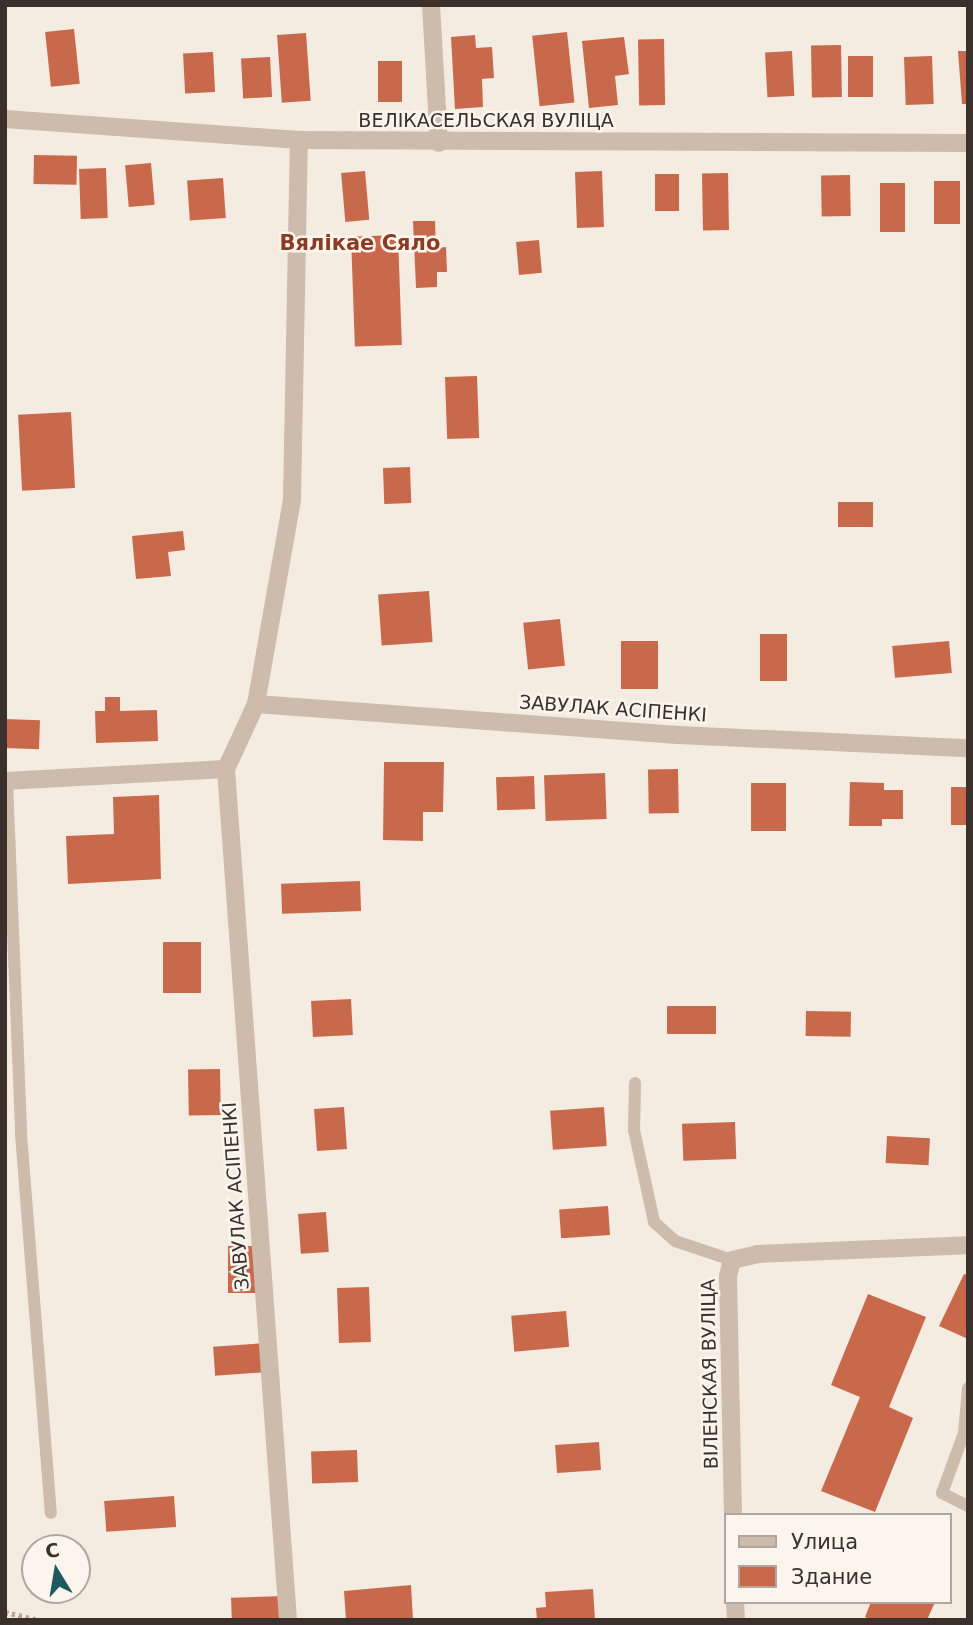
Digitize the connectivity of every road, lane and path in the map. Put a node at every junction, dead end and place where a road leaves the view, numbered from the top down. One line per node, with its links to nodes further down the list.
1 (431, 5): 4 (street)
2 (5, 119): 3 (street, ВЕЛІКАСЕЛЬСКАЯ ВУЛІЦА)
3 (299, 140): 4 (street, ВЕЛІКАСЕЛЬСКАЯ ВУЛІЦА); 6 (street, ЗАВУЛАК АСІПЕНКІ)
4 (439, 143): 5 (street, ВЕЛІКАСЕЛЬСКАЯ ВУЛІЦА)
5 (968, 143)
6 (256, 704): 7 (street, ЗАВУЛАК АСІПЕНКІ); 8 (street, ЗАВУЛАК АСІПЕНКІ)
7 (968, 748)
8 (226, 769): 9 (street); 19 (street, ЗАВУЛАК АСІПЕНКІ)
9 (6, 781): 15 (lane)
10 (635, 1083): 12 (lane)
11 (968, 1245): 12 (street, ВІЛЕНСКАЯ ВУЛІЦА)
12 (732, 1260): 16 (street, ВІЛЕНСКАЯ ВУЛІЦА)
13 (968, 1388): 14 (lane)
14 (968, 1506)
15 (51, 1513)
16 (733, 1513)
17 (5, 1612): 18 (path)
18 (40, 1620)
19 (288, 1620)

